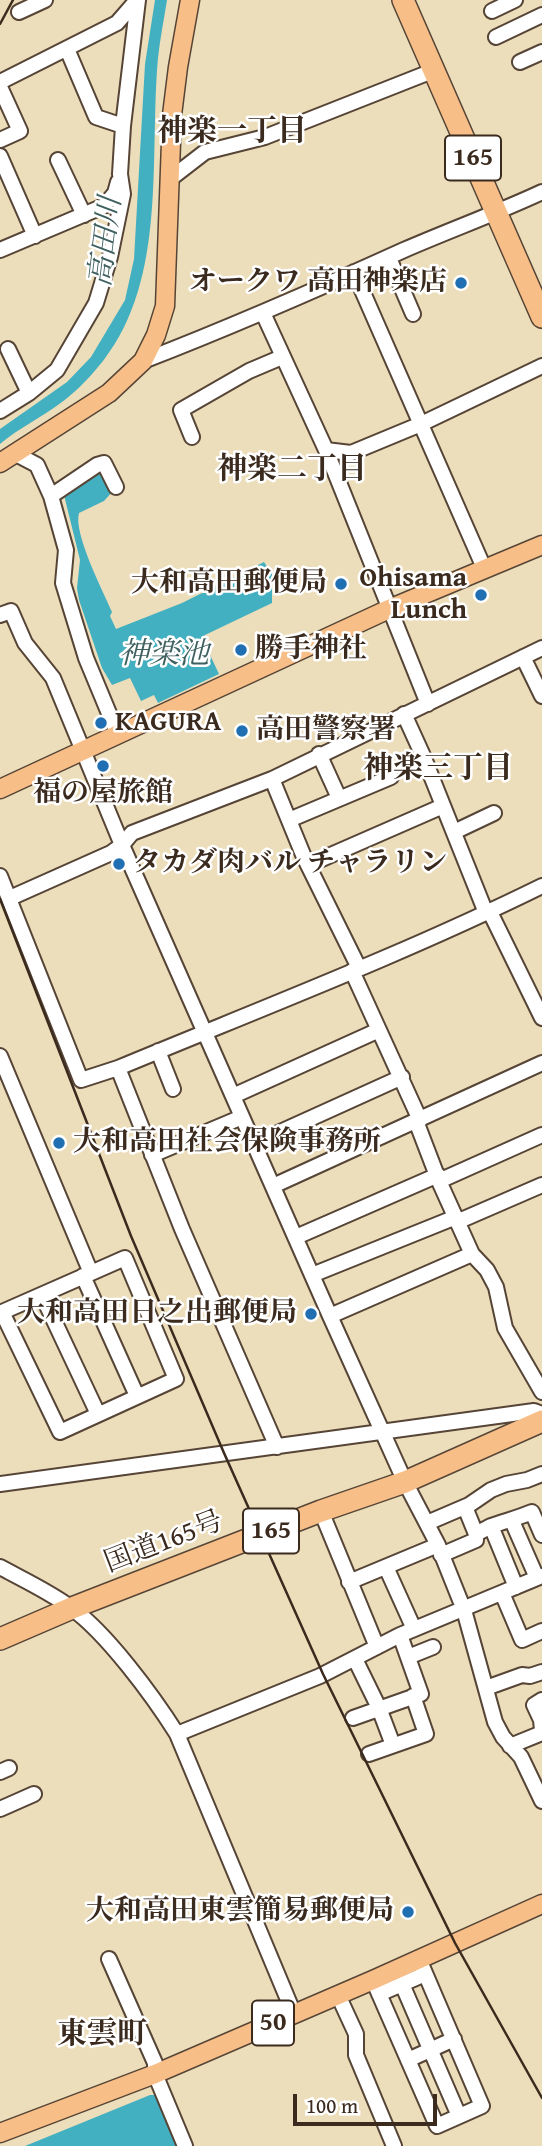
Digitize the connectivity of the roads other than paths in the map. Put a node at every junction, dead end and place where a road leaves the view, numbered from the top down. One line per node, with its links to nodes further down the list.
1 (45, 0): 7 (street)
2 (138, 0): 10 (street); 15 (street)
3 (190, 0): 20 (main road)
4 (403, 0): 13 (highway, 165)
5 (515, 0): 6 (street)
6 (492, 11)
7 (19, 12)
8 (542, 15): 9 (street)
9 (496, 37)
10 (67, 49): 14 (street); 15 (street)
11 (542, 52): 12 (street)
12 (520, 62)
13 (435, 70): 20 (street); 22 (highway, 165)
14 (0, 85): 16 (street)
15 (123, 126): 19 (street)
16 (0, 140)
17 (0, 156): 24 (street)
18 (58, 160): 23 (street)
19 (120, 174): 23 (street); 35 (street)
20 (170, 179): 33 (main road)
21 (542, 192): 22 (street)
22 (497, 213): 26 (street); 30 (highway, 165)
23 (84, 215): 24 (street)
24 (36, 236): 25 (street)
25 (0, 250)
26 (389, 258): 27 (street); 29 (street)
27 (354, 272): 28 (street); 37 (street)
28 (263, 313): 32 (street); 33 (street)
29 (413, 314)
30 (542, 317)
31 (8, 349): 35 (street)
32 (282, 357): 38 (street); 39 (street)
33 (143, 361): 40 (main road)
34 (542, 366): 37 (street)
35 (29, 393): 36 (street)
36 (0, 411)
37 (421, 424): 39 (street); 45 (street)
38 (192, 437)
39 (326, 450): 46 (street)
40 (16, 454): 41 (main road); 43 (street)
41 (0, 463)
42 (116, 487): 43 (street)
43 (51, 496): 53 (street)
44 (542, 545): 45 (main road)
45 (484, 568): 46 (main road)
46 (389, 609): 51 (street); 53 (main road)
47 (0, 615): 54 (street)
48 (542, 648): 49 (street)
49 (523, 657): 50 (street); 51 (street)
50 (542, 696)
51 (428, 704): 52 (street)
52 (404, 714): 55 (street); 60 (street)
53 (118, 735): 54 (main road)
54 (83, 752): 58 (main road); 64 (street)
55 (319, 754): 57 (street); 59 (street)
56 (391, 777): 59 (street)
57 (272, 779): 62 (street); 64 (street)
58 (0, 789)
59 (339, 798): 62 (street)
60 (443, 806): 63 (street); 65 (street)
61 (494, 813): 63 (street)
62 (289, 820): 65 (street)
63 (454, 832): 69 (street)
64 (122, 845): 68 (street); 73 (street)
65 (308, 865): 70 (street)
66 (0, 876): 68 (street)
67 (542, 886): 69 (street)
68 (10, 898): 77 (street)
69 (488, 912): 70 (street); 71 (street)
70 (356, 969): 72 (street); 73 (street)
71 (542, 1018)
72 (379, 1030): 78 (street); 80 (street)
73 (204, 1032): 74 (street); 80 (street)
74 (158, 1051): 77 (street); 79 (street)
75 (0, 1056): 92 (street)
76 (542, 1063): 82 (street)
77 (118, 1068): 85 (street)
78 (402, 1077): 82 (street); 84 (street)
79 (173, 1090)
80 (233, 1096): 81 (street)
81 (242, 1117): 84 (street); 85 (street)
82 (418, 1121): 86 (street); 88 (street)
83 (542, 1135): 86 (street)
84 (254, 1143): 88 (street)
85 (152, 1155): 103 (street)
86 (438, 1178): 89 (street); 90 (street)
87 (542, 1185): 89 (street)
88 (273, 1186): 90 (street)
89 (457, 1219): 91 (street); 93 (street)
90 (296, 1237): 93 (street)
91 (472, 1254): 96 (street); 97 (street)
92 (87, 1275): 94 (street); 98 (street); 98 (street)
93 (312, 1275): 96 (street)
94 (42, 1295): 95 (street); 99 (street)
95 (1, 1313): 99 (street)
96 (330, 1316): 102 (street)
97 (542, 1392)
98 (137, 1396): 99 (street)
99 (98, 1414)
100 (542, 1414): 102 (street)
101 (542, 1421): 105 (highway, 国道165号 / 165)
102 (383, 1433): 103 (street); 105 (street)
103 (277, 1447): 106 (street)
104 (542, 1474): 107 (street)
105 (405, 1482): 108 (highway, 国道165号 / 165); 110 (street)
106 (0, 1484)
107 (465, 1507): 110 (street); 112 (street)
108 (321, 1511): 118 (street); 120 (highway, 国道165号 / 165)
109 (512, 1521): 111 (street); 113 (street); 117 (street)
110 (427, 1523): 114 (street)
111 (491, 1527): 112 (street); 119 (street)
112 (476, 1534): 114 (street)
113 (542, 1535)
114 (440, 1550): 116 (street); 121 (street)
115 (0, 1567): 120 (street)
116 (386, 1567): 118 (street); 123 (street)
117 (539, 1577): 119 (street)
118 (349, 1582): 125 (street)
119 (509, 1590): 121 (street); 122 (street)
120 (72, 1608): 124 (highway, 国道165号 / 165); 136 (street)
121 (464, 1610): 123 (street); 130 (street)
122 (542, 1631)
123 (407, 1632): 125 (street); 127 (street)
124 (0, 1639)
125 (377, 1647): 128 (street)
126 (433, 1647): 127 (street)
127 (408, 1657): 131 (street)
128 (355, 1659): 133 (street); 136 (street)
129 (542, 1672): 130 (street)
130 (486, 1688): 138 (street)
131 (413, 1696): 133 (street); 137 (street)
132 (542, 1700): 135 (street)
133 (379, 1708): 134 (street); 137 (street)
134 (353, 1718)
135 (542, 1732): 138 (street)
136 (177, 1734): 149 (street)
137 (393, 1745): 139 (street)
138 (510, 1746): 141 (street)
139 (369, 1754)
140 (34, 1794): 142 (street)
141 (542, 1801)
142 (0, 1809)
143 (542, 1904): 145 (main road, 50)
144 (109, 1959): 153 (street)
145 (422, 1966): 146 (street); 147 (main road, 50); 150 (street)
146 (401, 1984): 147 (street); 151 (street)
147 (376, 1987): 148 (main road, 50); 152 (street)
148 (338, 1995): 149 (main road, 50); 157 (street)
149 (294, 2014): 153 (main road, 50)
150 (454, 2039): 151 (street); 154 (street)
151 (430, 2049): 152 (street); 154 (street)
152 (408, 2060): 154 (street)
153 (155, 2074): 155 (main road, 50); 156 (street)
154 (459, 2116)
155 (0, 2133)
156 (185, 2146)
157 (394, 2146)

